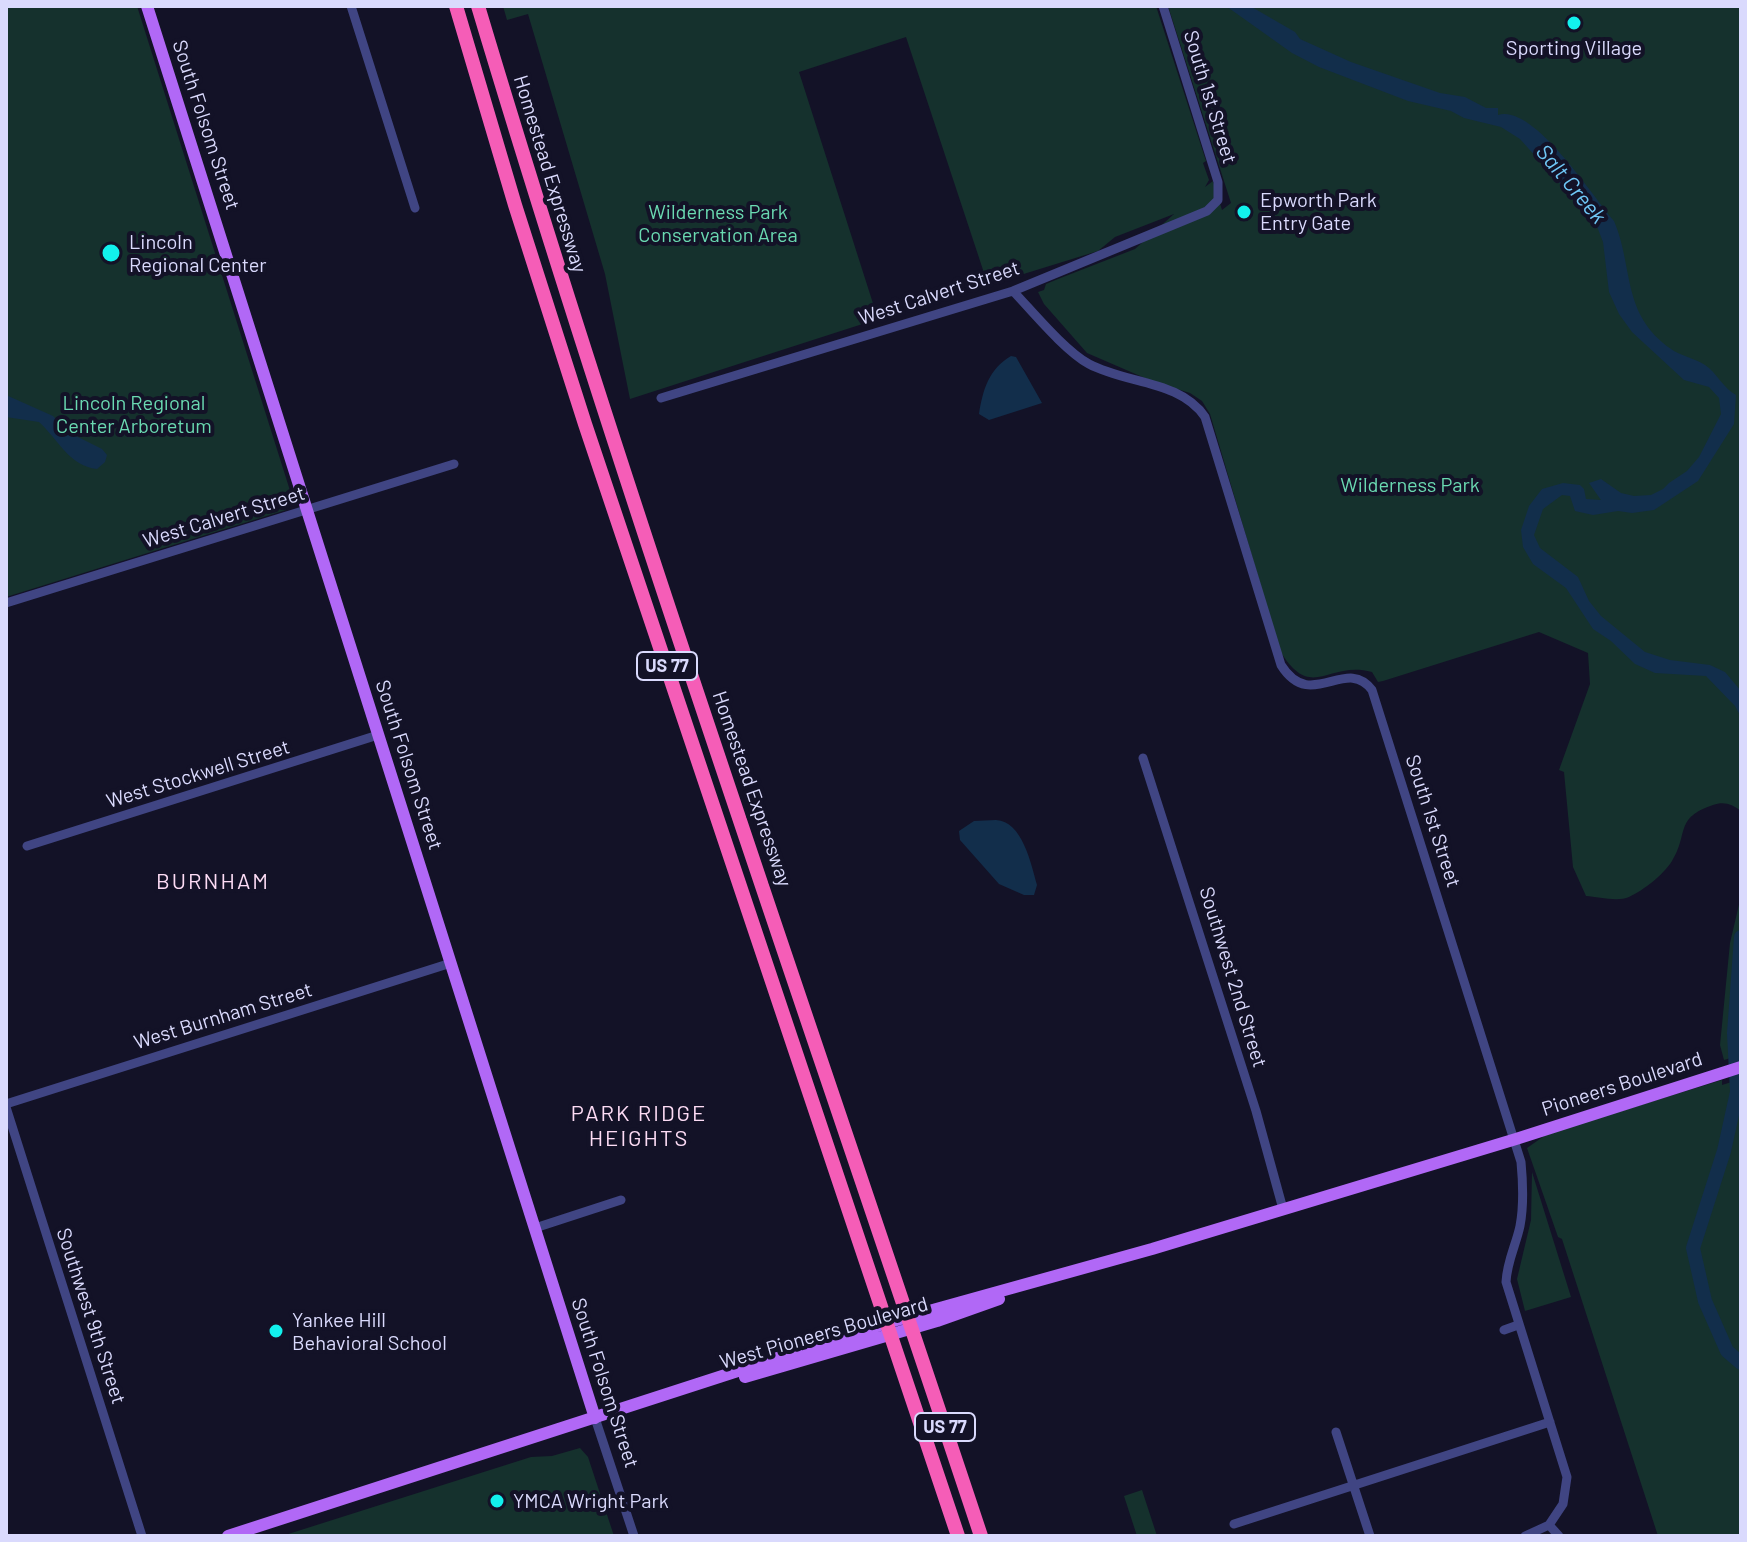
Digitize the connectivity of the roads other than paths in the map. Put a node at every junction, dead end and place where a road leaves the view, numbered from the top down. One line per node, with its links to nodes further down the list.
1 (147, 6): 11 (main road, South Folsom Street)
2 (351, 6): 7 (street)
3 (456, 6): 25 (highway, Homestead Expressway / US 77)
4 (478, 6): 23 (highway, Homestead Expressway / US 77)
5 (1163, 6): 6 (street, South 1st Street)
6 (1218, 200): 8 (street, West Calvert Street)
7 (415, 208)
8 (1013, 291): 9 (street, West Calvert Street); 19 (street, South 1st Street)
9 (661, 398)
10 (454, 464): 11 (street, West Calvert Street)
11 (307, 510): 12 (street, West Calvert Street); 13 (main road, South Folsom Street)
12 (6, 603)
13 (378, 735): 15 (street, West Stockwell Street); 16 (main road, South Folsom Street)
14 (1143, 758): 21 (street, Southwest 2nd Street)
15 (27, 846)
16 (451, 963): 18 (street, West Burnham Street); 22 (main road, South Folsom Street)
17 (1741, 1067): 19 (main road, Pioneers Boulevard)
18 (6, 1105): 33 (street, Southwest 9th Street)
19 (1516, 1139): 21 (main road, West Pioneers Boulevard); 24 (street, South 1st Street)
20 (621, 1200): 22 (street)
21 (1283, 1209): 23 (main road, West Pioneers Boulevard)
22 (535, 1228): 27 (main road, South Folsom Street)
23 (910, 1323): 25 (main road, West Pioneers Boulevard); 37 (highway, Homestead Expressway / US 77)
24 (1518, 1325): 26 (street); 28 (street, South 1st Street)
25 (888, 1328): 27 (main road, West Pioneers Boulevard); 36 (highway, Homestead Expressway / US 77)
26 (1504, 1330)
27 (595, 1418): 34 (main road, West Pioneers Boulevard); 35 (street, South Folsom Street)
28 (1550, 1422): 30 (street); 32 (street, South 1st Street)
29 (1336, 1432): 30 (street)
30 (1354, 1486): 31 (street); 38 (street)
31 (1234, 1524)
32 (1549, 1525): 39 (street); 40 (street)
33 (142, 1536)
34 (228, 1536)
35 (634, 1536)
36 (958, 1536)
37 (981, 1536)
38 (1370, 1536)
39 (1525, 1536)
40 (1559, 1536)

